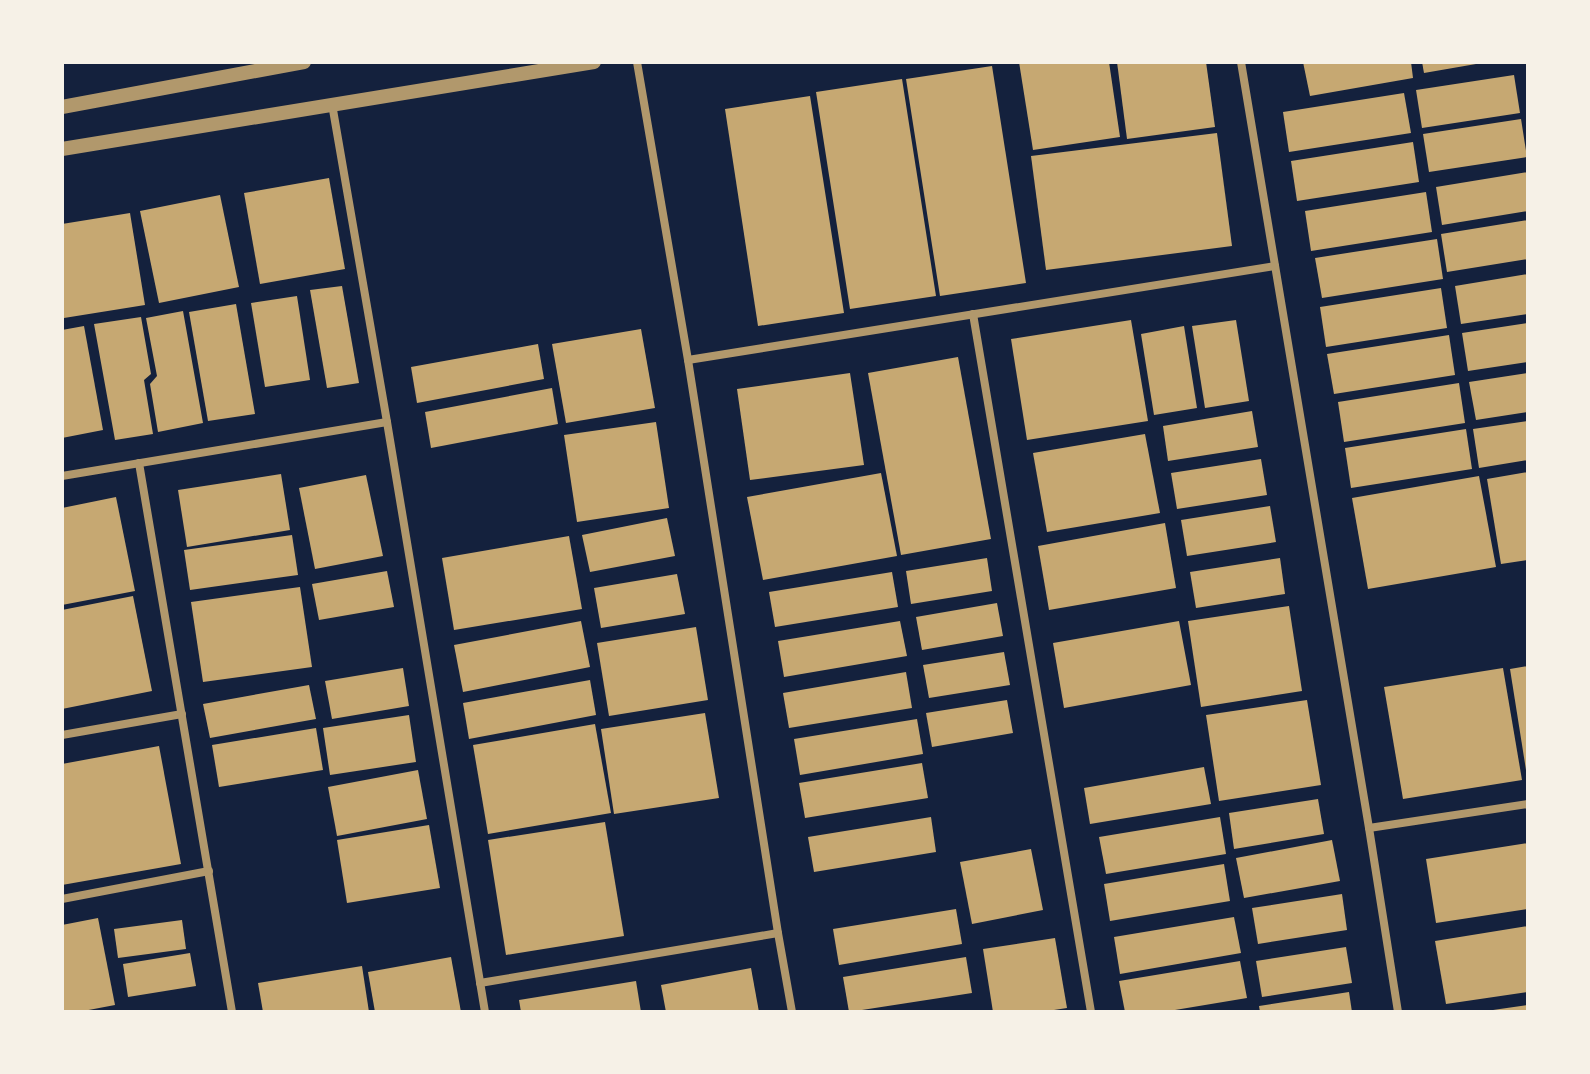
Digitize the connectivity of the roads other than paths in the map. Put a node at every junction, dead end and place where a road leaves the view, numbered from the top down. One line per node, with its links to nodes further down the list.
1 (304, 62): 6 (street)
2 (594, 62): 5 (street)
3 (637, 62): 10 (street)
4 (1241, 62): 8 (street)
5 (332, 104): 7 (street); 11 (street)
6 (62, 107)
7 (62, 149)
8 (1275, 266): 9 (street); 17 (street)
9 (973, 314): 10 (street); 25 (street)
10 (688, 360): 20 (street)
11 (387, 422): 12 (street); 21 (street)
12 (139, 463): 13 (street); 14 (street)
13 (62, 476)
14 (182, 714): 15 (street); 18 (street)
15 (62, 735)
16 (1528, 804): 17 (street)
17 (1369, 828): 26 (street)
18 (209, 871): 19 (street); 22 (street)
19 (62, 899)
20 (778, 933): 21 (street); 24 (street)
21 (480, 983): 23 (street)
22 (232, 1012)
23 (485, 1012)
24 (792, 1012)
25 (1091, 1012)
26 (1398, 1012)

